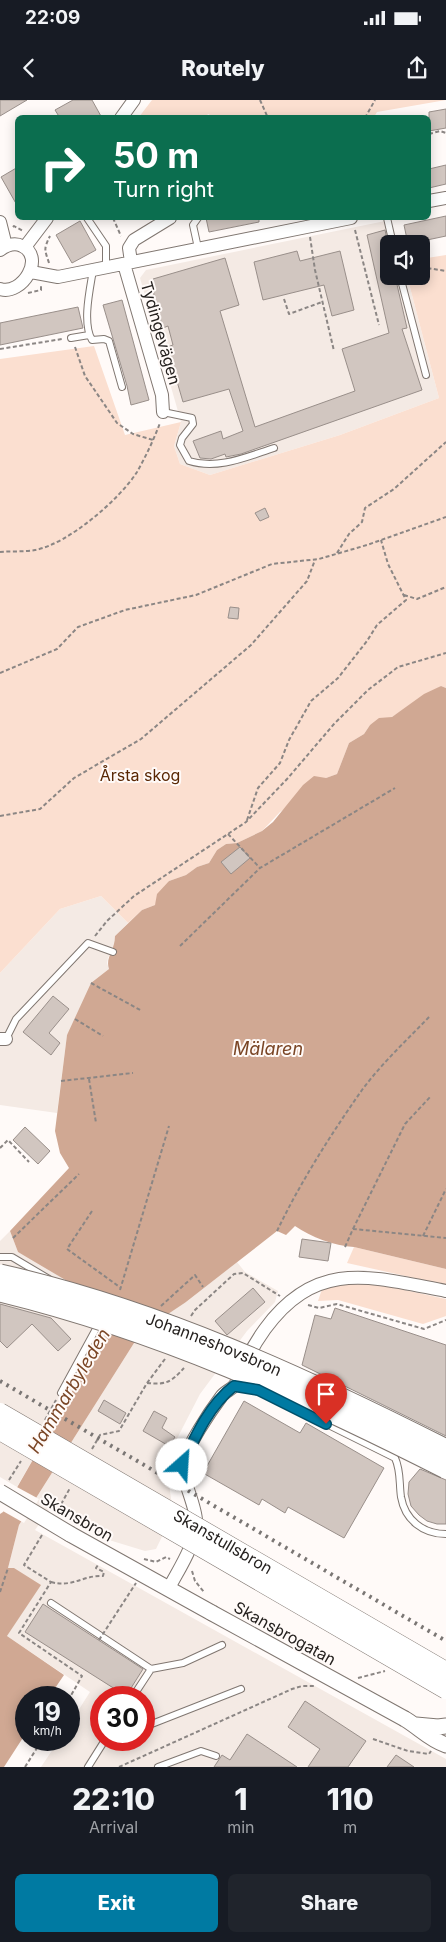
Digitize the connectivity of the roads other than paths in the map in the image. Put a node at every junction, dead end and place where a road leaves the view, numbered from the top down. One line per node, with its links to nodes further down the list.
1 (130, 103): 2 (street)
2 (123, 115)
3 (446, 198): 4 (street)
4 (431, 201)
5 (45, 220): 13 (street)
6 (88, 220): 17 (lane)
7 (167, 220): 16 (street)
8 (197, 220): 15 (lane)
9 (387, 220): 12 (lane)
10 (353, 222): 15 (street)
11 (0, 223): 14 (street)
12 (391, 235)
13 (25, 247): 14 (street); 19 (street)
14 (3, 248)
15 (198, 248): 16 (street)
16 (128, 263): 17 (street); 26 (street, Tydingevägen)
17 (106, 267): 18 (street)
18 (93, 270): 19 (street); 22 (lane)
19 (30, 272): 21 (street)
20 (402, 285): 24 (lane)
21 (0, 289)
22 (89, 335): 23 (lane); 25 (lane)
23 (71, 338)
24 (426, 375)
25 (122, 387)
26 (163, 412): 27 (lane)
27 (274, 448)
28 (112, 952): 29 (lane)
29 (3, 1039)
30 (0, 1257): 35 (lane)
31 (0, 1275): 38 (highway, Johanneshovsbron, bridge)
32 (0, 1291): 39 (highway, Johanneshovsbron, bridge)
33 (446, 1291): 34 (street)
34 (234, 1386): 41 (lane); 43 (street)
35 (61, 1393)
36 (0, 1412): 47 (main road, Skanstullsbron, bridge)
37 (0, 1431): 50 (main road, Skanstullsbron, bridge)
38 (446, 1450)
39 (446, 1468)
40 (0, 1492): 42 (street, Skansbron, bridge)
41 (446, 1534)
42 (137, 1576): 43 (street, Skansbrogatan)
43 (169, 1588): 51 (street, Skansbrogatan, bridge)
44 (51, 1603): 46 (lane)
45 (222, 1645): 46 (lane)
46 (151, 1669): 48 (lane)
47 (446, 1671)
48 (140, 1686)
49 (241, 1689): 52 (lane)
50 (446, 1690)
51 (410, 1722): 53 (street, Skansbrogatan); 54 (street, Skansbrogatan)
52 (155, 1723)
53 (446, 1726)
54 (439, 1747)
55 (98, 1751): 57 (lane)
56 (216, 1756): 58 (lane)
57 (88, 1767)
58 (158, 1767)

